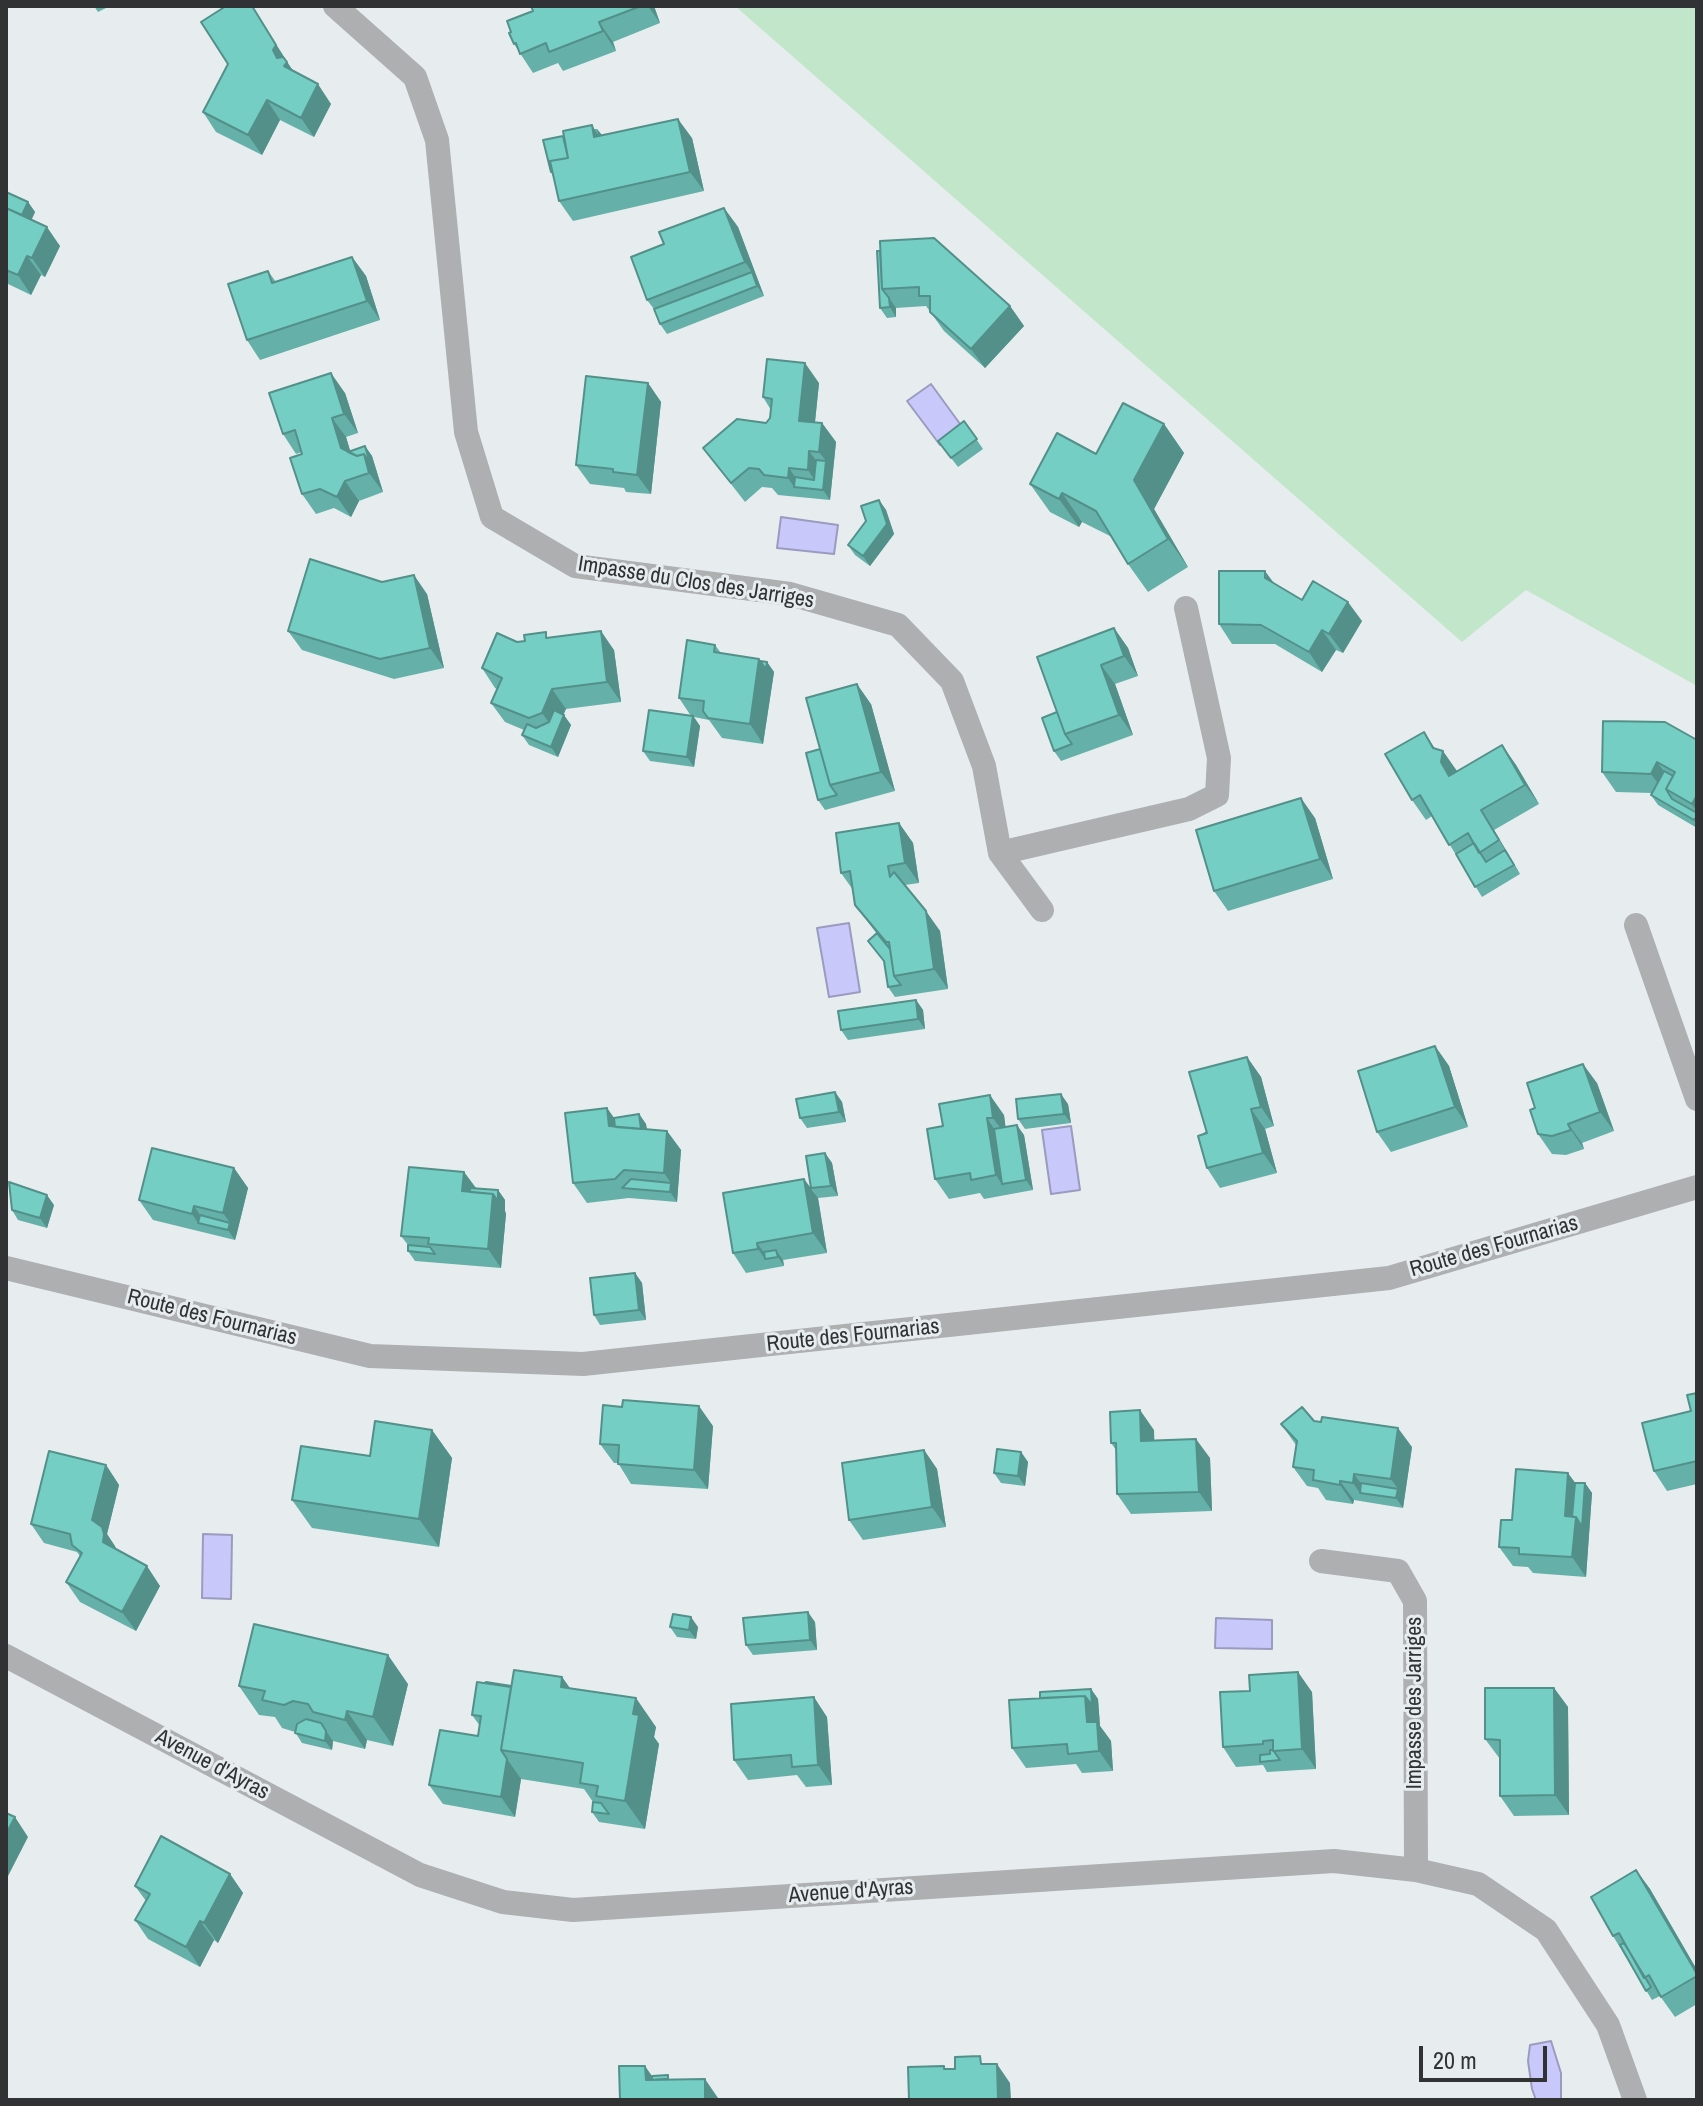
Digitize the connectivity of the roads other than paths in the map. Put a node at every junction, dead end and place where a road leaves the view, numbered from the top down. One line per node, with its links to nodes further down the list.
1 (335, 6): 3 (street, Impasse du Clos des Jarriges)
2 (1186, 608): 3 (street)
3 (1000, 853): 4 (street, Impasse du Clos des Jarriges)
4 (1042, 910)
5 (1636, 925): 6 (street)
6 (1697, 1099)
7 (1697, 1187): 8 (street, Route des Fournarias)
8 (6, 1268)
9 (1321, 1561): 11 (street, Impasse des Jarriges)
10 (6, 1656): 11 (street, Avenue d'Ayras)
11 (1416, 1870): 12 (street, Avenue d'Ayras)
12 (1635, 2100)

